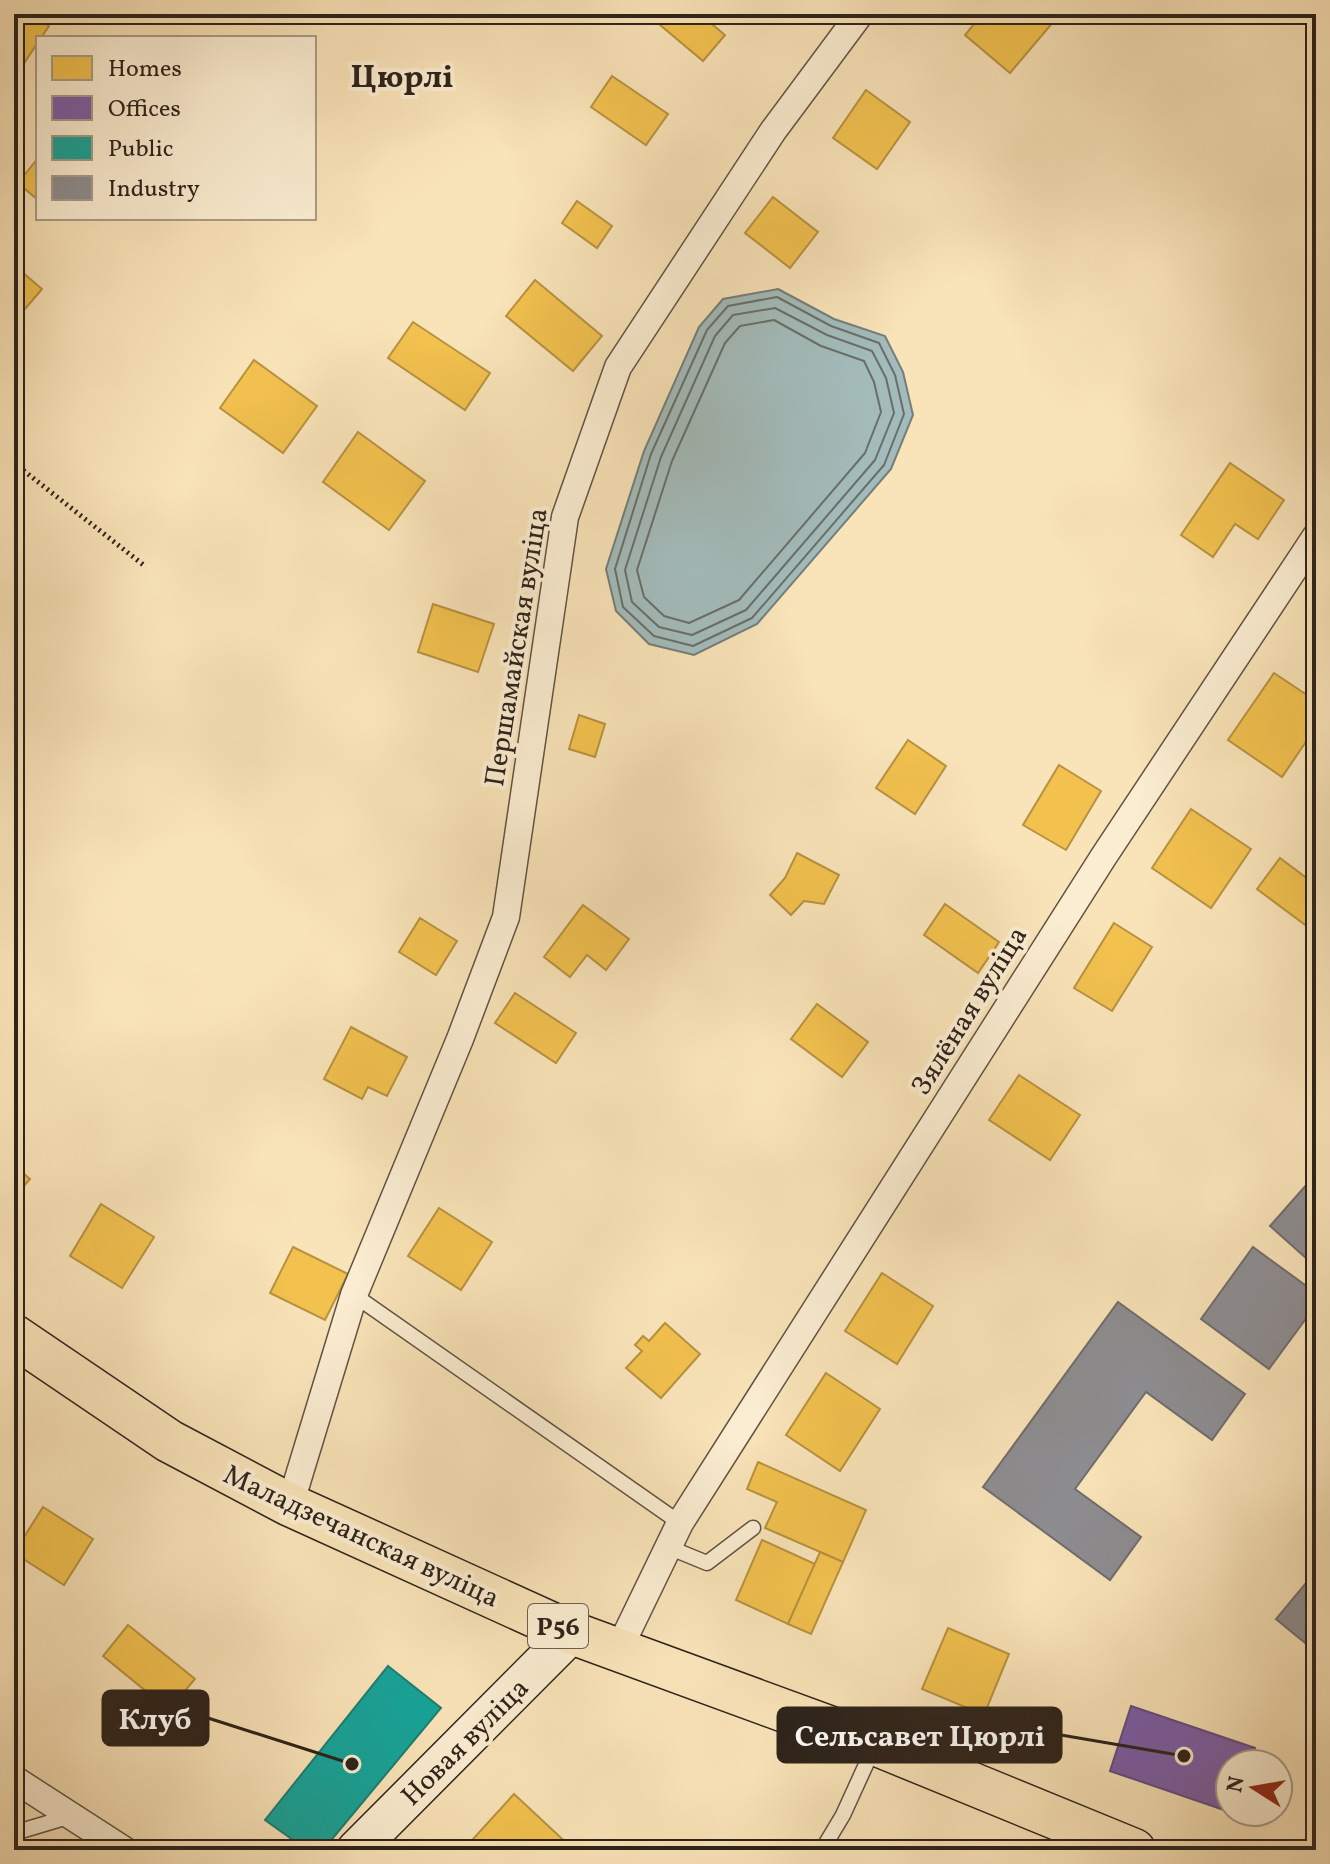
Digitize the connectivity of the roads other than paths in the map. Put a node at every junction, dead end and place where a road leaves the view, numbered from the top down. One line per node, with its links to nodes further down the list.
1 (860, 14): 3 (street, Першамайская вуліца)
2 (1316, 536): 6 (street, Зялёная вуліца)
3 (354, 1295): 5 (street, Першамайская вуліца); 6 (lane)
4 (14, 1336): 5 (main road, Маладзечанская вуліца / Р56)
5 (290, 1505): 9 (main road, Маладзечанская вуліца / Р56)
6 (680, 1523): 8 (street, Зялёная вуліца)
7 (753, 1528): 8 (lane)
8 (668, 1547): 10 (street, Зялёная вуліца)
9 (572, 1633): 10 (main road, Маладзечанская вуліца / Р56); 16 (street, Новая вуліца)
10 (619, 1649): 11 (main road, Маладзечанская вуліца / Р56)
11 (875, 1744): 17 (lane); 18 (main road, Маладзечанская вуліца / Р56)
12 (14, 1779): 13 (street)
13 (71, 1816): 14 (lane); 15 (street)
14 (14, 1833)
15 (124, 1850)
16 (356, 1850)
17 (822, 1850)
18 (1134, 1850)

